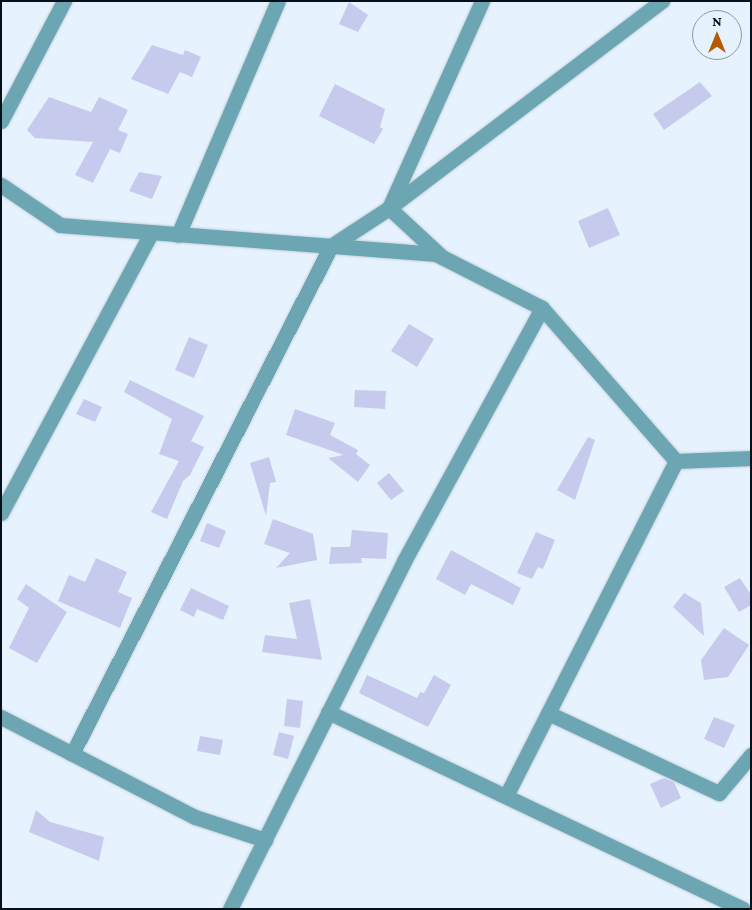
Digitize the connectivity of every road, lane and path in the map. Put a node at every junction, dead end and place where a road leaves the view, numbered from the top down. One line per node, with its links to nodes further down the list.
1 (64, 1): 5 (street)
2 (278, 1): 9 (street)
3 (482, 1): 7 (street)
4 (662, 1): 7 (street)
5 (1, 121)
6 (1, 185): 8 (street)
7 (389, 208): 10 (street); 11 (street)
8 (151, 233): 9 (street); 15 (street)
9 (178, 236): 10 (street)
10 (331, 246): 11 (street); 19 (street)
11 (443, 258): 12 (street)
12 (542, 308): 14 (street); 16 (street)
13 (751, 458): 14 (street)
14 (676, 461): 17 (street)
15 (1, 513)
16 (328, 712): 21 (street); 22 (street)
17 (548, 713): 20 (street); 21 (street)
18 (1, 717): 19 (street)
19 (72, 754): 22 (street)
20 (751, 755)
21 (506, 796): 24 (street)
22 (264, 840): 23 (street)
23 (230, 909)
24 (743, 909)

